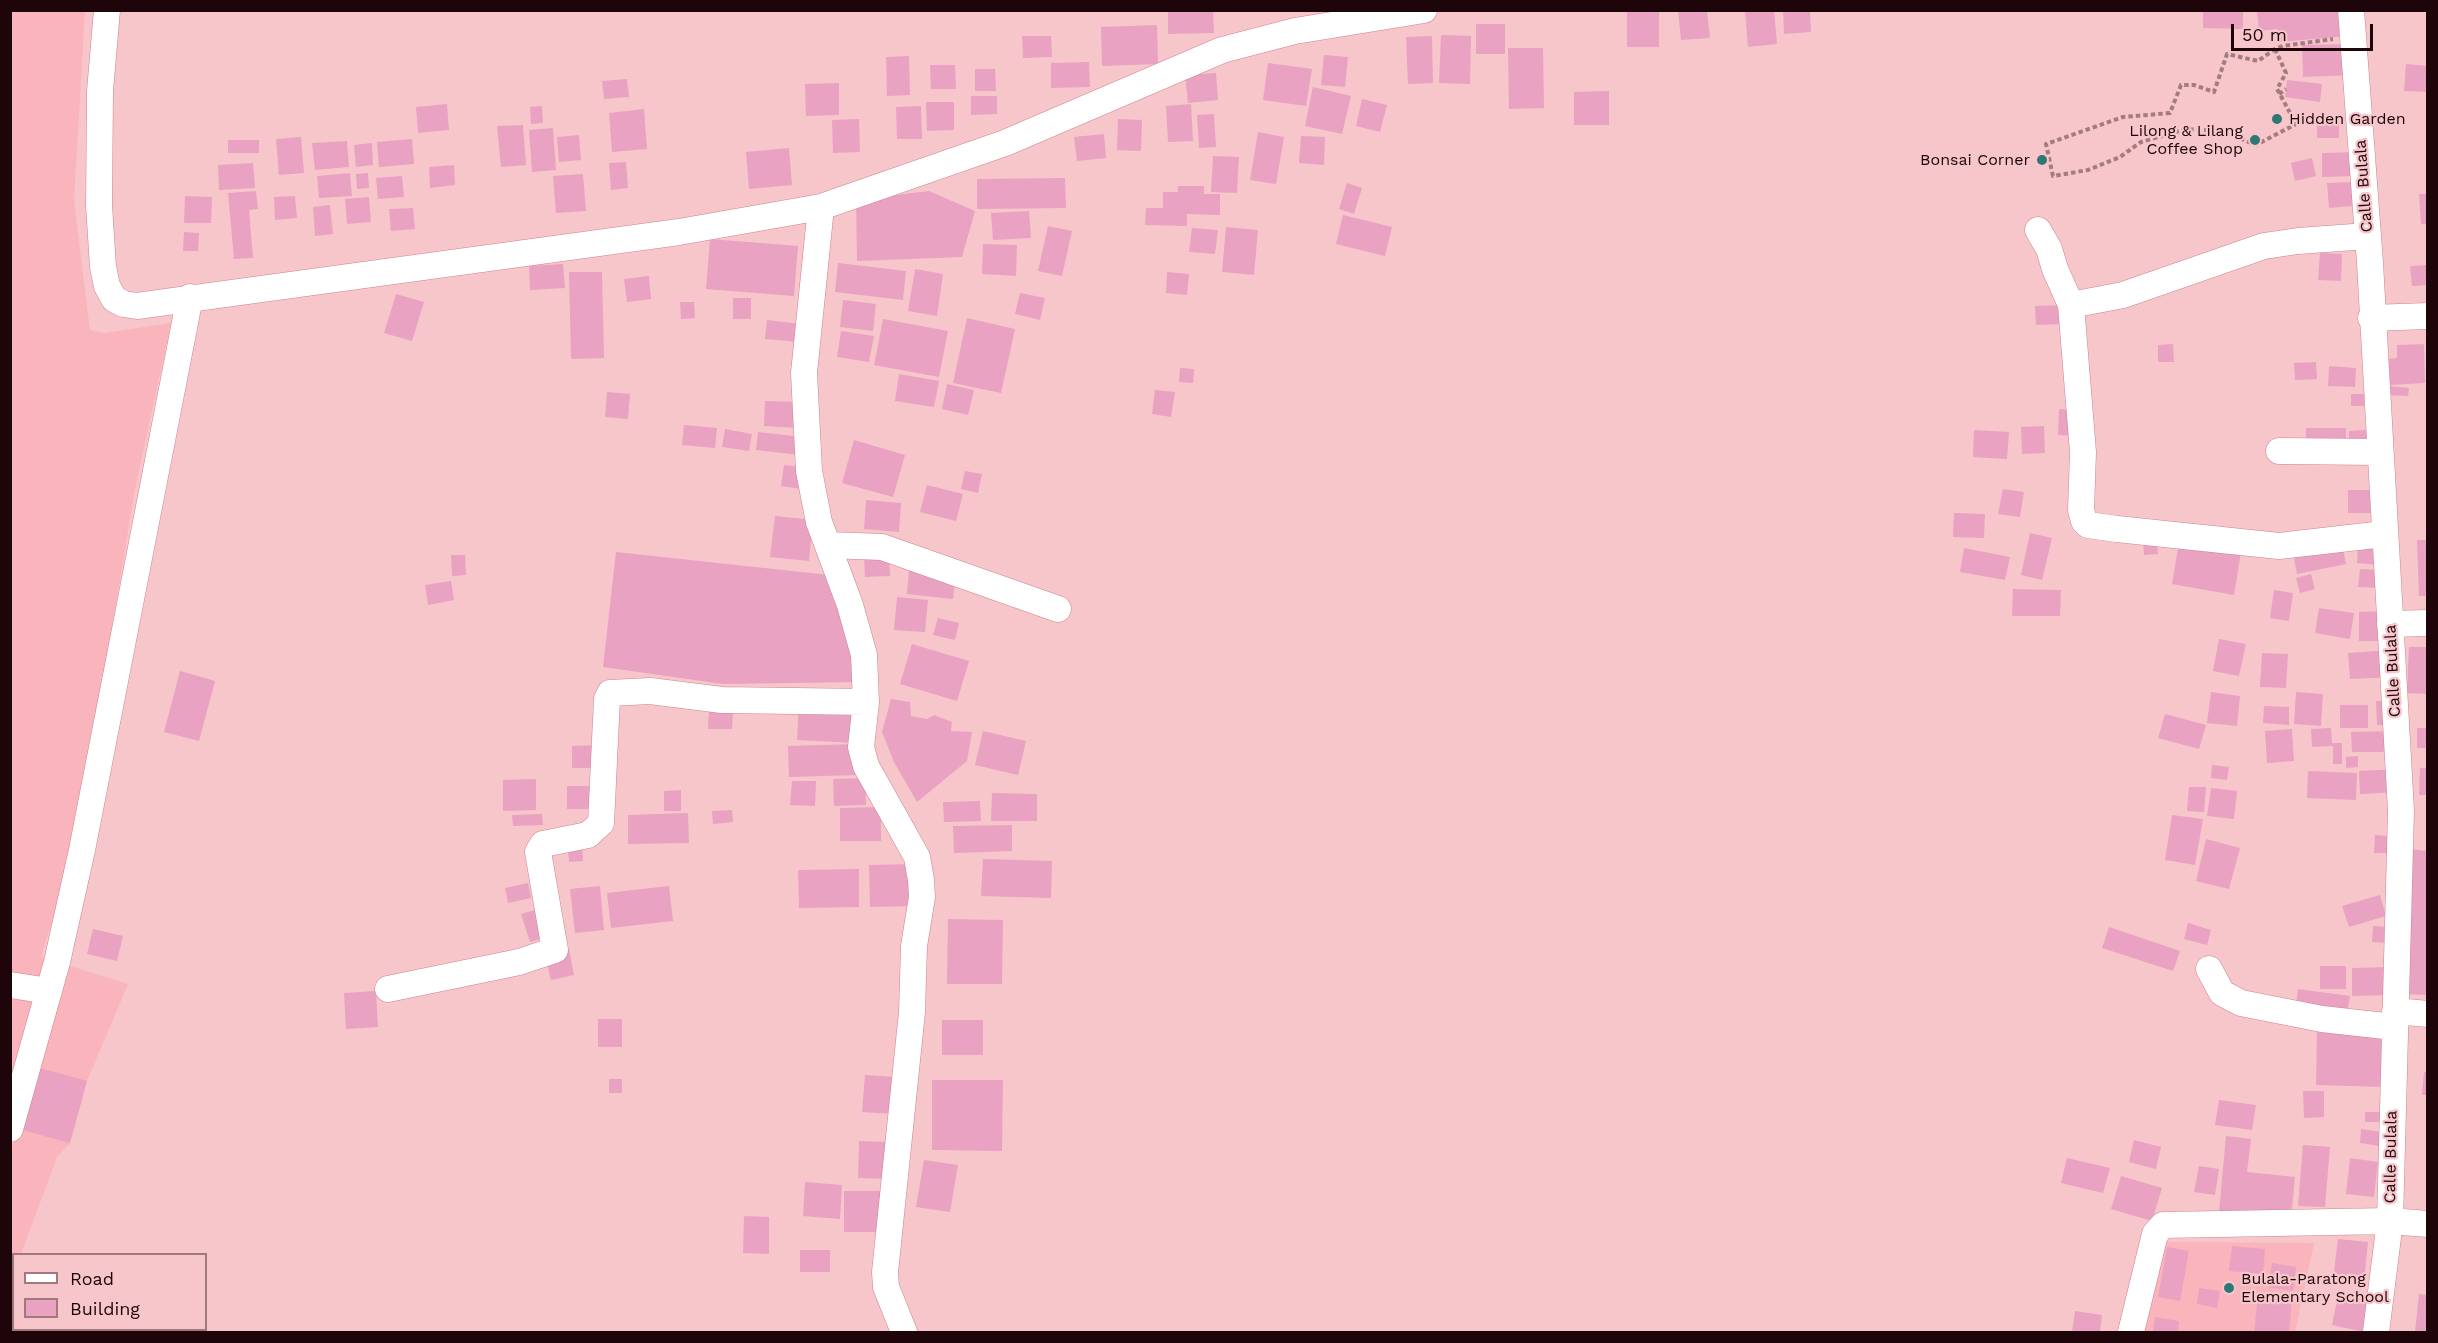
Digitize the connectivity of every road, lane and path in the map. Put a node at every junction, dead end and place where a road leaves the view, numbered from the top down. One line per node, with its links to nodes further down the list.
1 (107, 10): 11 (street)
2 (1424, 10): 8 (street)
3 (2351, 10): 4 (street, Calle Bulala)
4 (2353, 36): 5 (path); 10 (street, Calle Bulala)
5 (2275, 49): 7 (path); 7 (path)
6 (2286, 89): 7 (path)
7 (2279, 94)
8 (821, 207): 11 (street); 18 (street)
9 (2038, 230): 12 (street)
10 (2368, 236): 12 (street); 14 (street, Calle Bulala)
11 (190, 297): 26 (street)
12 (2071, 305): 17 (street)
13 (2427, 316): 14 (street)
14 (2372, 318): 16 (street, Calle Bulala)
15 (2278, 452): 16 (street)
16 (2380, 452): 17 (street, Calle Bulala)
17 (2384, 534): 21 (street, Calle Bulala)
18 (829, 545): 19 (street); 22 (street)
19 (1058, 609)
20 (2427, 623): 21 (street)
21 (2390, 624): 28 (street, Calle Bulala)
22 (866, 702): 25 (street); 32 (street)
23 (2209, 969): 28 (street)
24 (10, 985): 26 (street)
25 (388, 989)
26 (49, 991): 29 (street)
27 (2427, 1014): 28 (street)
28 (2395, 1019): 30 (street, Calle Bulala)
29 (12, 1115)
30 (2390, 1221): 31 (street); 33 (street); 34 (street, Calle Bulala)
31 (2427, 1224)
32 (904, 1332)
33 (2131, 1332)
34 (2376, 1332)

